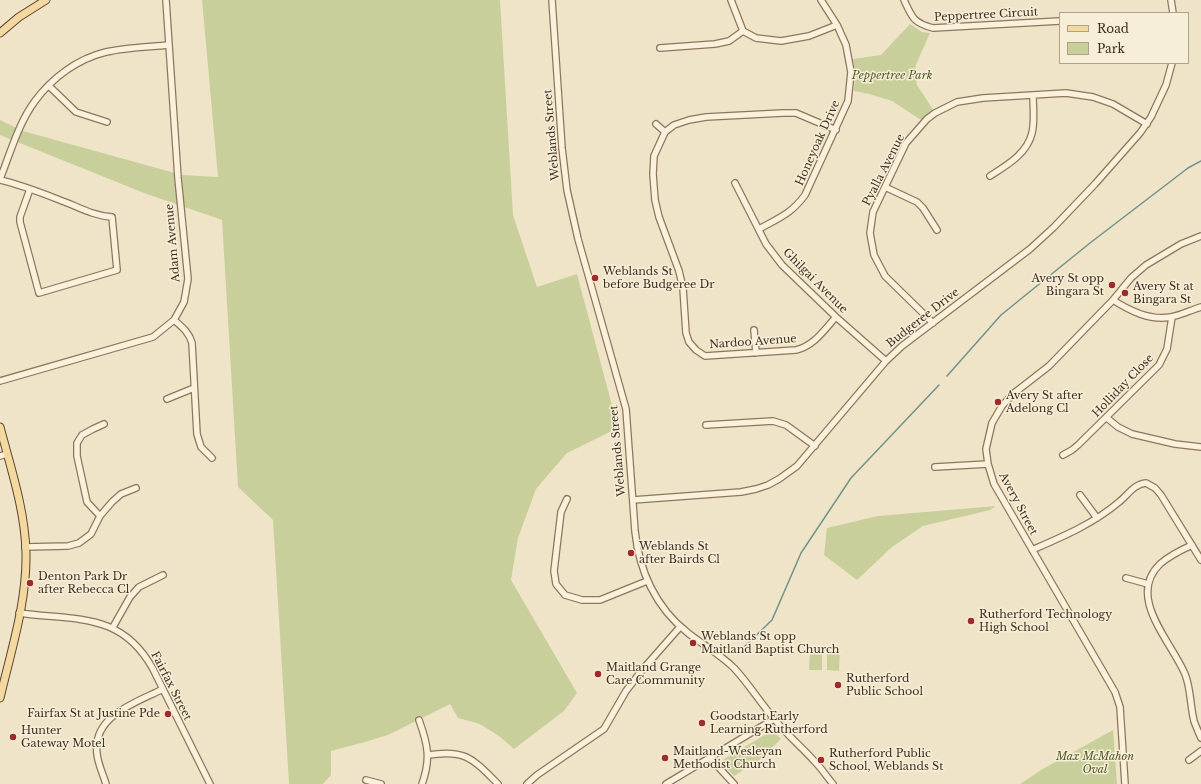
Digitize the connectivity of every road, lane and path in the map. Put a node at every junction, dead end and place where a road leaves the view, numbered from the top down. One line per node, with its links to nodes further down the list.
1 (46, 0): 12 (main road)
2 (166, 0): 13 (street, Adam Avenue)
3 (552, 0): 57 (street, Weblands Street)
4 (731, 0): 11 (street)
5 (821, 0): 10 (street, Honeyoak Drive)
6 (904, 0): 9 (street, Peppertree Circuit)
7 (1171, 0): 8 (street)
8 (1173, 12)
9 (1059, 21)
10 (837, 25): 11 (street); 21 (street, Honeyoak Drive)
11 (743, 31): 14 (street)
12 (0, 33)
13 (170, 45): 16 (street); 35 (street, Adam Avenue)
14 (660, 48)
15 (1172, 64): 20 (street, Budgeree Drive)
16 (49, 86): 18 (street); 24 (street)
17 (1032, 95): 20 (street, Pyalla Avenue); 23 (street); 26 (street, Pyalla Avenue)
18 (108, 122)
19 (656, 124): 22 (street)
20 (1147, 124): 36 (street, Budgeree Drive)
21 (836, 130): 22 (street); 28 (street, Honeyoak Drive)
22 (665, 132): 38 (street, Nardoo Avenue)
23 (990, 177)
24 (0, 180): 27 (street)
25 (734, 182): 28 (street, Ghilgai Avenue)
26 (885, 187): 29 (street); 36 (street, Pyalla Avenue)
27 (30, 189): 27 (street)
28 (759, 229): 33 (street, Ghilgai Avenue)
29 (937, 230)
30 (1201, 236): 31 (street, Avery Street)
31 (1113, 300): 34 (street); 52 (street, Avery Street)
32 (1201, 307): 34 (street)
33 (836, 317): 38 (street, Nardoo Avenue); 39 (street, Ghilgai Avenue)
34 (1172, 317): 43 (street, Holliday Close)
35 (174, 320): 40 (street, Adam Avenue); 41 (street)
36 (933, 323): 39 (street, Budgeree Drive)
37 (754, 330): 38 (street)
38 (756, 353)
39 (886, 361): 47 (street, Budgeree Drive)
40 (0, 380)
41 (194, 388): 42 (street); 51 (street)
42 (167, 399)
43 (1107, 418): 48 (street); 50 (street, Holliday Close)
44 (104, 424): 58 (street)
45 (706, 425): 47 (street)
46 (0, 427): 49 (main road)
47 (815, 446): 57 (street, Budgeree Drive)
48 (1201, 447)
49 (4, 455): 61 (main road)
50 (1063, 455)
51 (212, 458)
52 (988, 464): 53 (street); 62 (street, Avery Street)
53 (934, 467)
54 (136, 488): 58 (street)
55 (1080, 495): 59 (street)
56 (567, 499): 66 (street)
57 (633, 500): 66 (street, Weblands Street)
58 (100, 516): 61 (street)
59 (1097, 518): 60 (street); 62 (street)
60 (1192, 545): 63 (street); 67 (street)
61 (25, 547): 68 (main road)
62 (1032, 550): 90 (street, Avery Street)
63 (1201, 560)
64 (163, 575): 69 (street)
65 (1126, 578): 67 (street)
66 (647, 581): 70 (street, Weblands Street)
67 (1148, 584): 75 (street)
68 (19, 613): 69 (street, Fairfax Street); 72 (main road)
69 (113, 627): 71 (street, Fairfax Street)
70 (680, 627): 73 (street, Weblands Street); 86 (street)
71 (163, 689): 81 (street); 82 (street, Fairfax Street)
72 (0, 698)
73 (774, 719): 78 (street); 89 (street, Weblands Street)
74 (419, 720): 77 (street)
75 (1201, 738)
76 (1201, 751): 79 (street)
77 (428, 755): 84 (street); 85 (street)
78 (710, 758): 87 (street); 88 (street)
79 (1189, 760)
80 (366, 780): 83 (street)
81 (106, 784)
82 (210, 784)
83 (381, 784)
84 (422, 784)
85 (498, 784)
86 (527, 784)
87 (666, 784)
88 (734, 784)
89 (833, 784)
90 (1125, 784)

